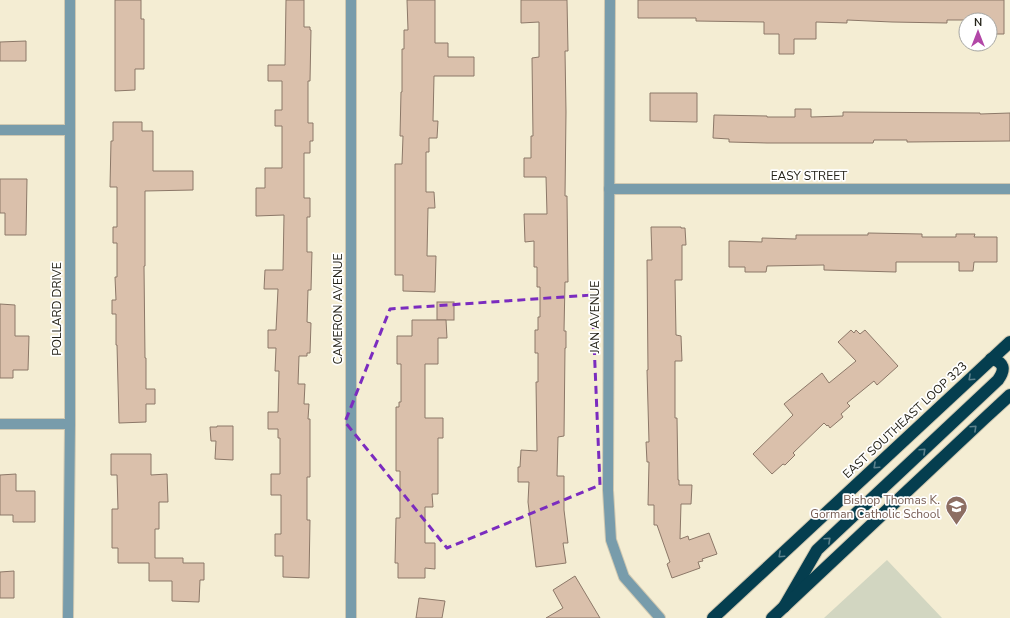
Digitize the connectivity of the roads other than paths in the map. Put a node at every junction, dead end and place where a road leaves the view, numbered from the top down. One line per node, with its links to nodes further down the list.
1 (70, 0): 5 (street, POLLARD DRIVE)
2 (351, 0): 15 (street, CAMERON AVENUE)
3 (610, 0): 6 (street, JAN AVENUE)
4 (0, 130): 5 (street)
5 (70, 130): 12 (street, POLLARD DRIVE)
6 (609, 189): 7 (street, EASY STREET); 16 (street, JAN AVENUE)
7 (1010, 189)
8 (1010, 342): 9 (highway, EAST SOUTHEAST LOOP 323)
9 (991, 359): 13 (highway, one-way to 9); 17 (highway, EAST SOUTHEAST LOOP 323, one-way to 17)
10 (1010, 396): 13 (highway, one-way to 10)
11 (0, 424): 12 (street)
12 (70, 424): 14 (street, POLLARD DRIVE)
13 (784, 607): 18 (highway)
14 (68, 618)
15 (351, 618)
16 (660, 618)
17 (713, 618)
18 (772, 618)

